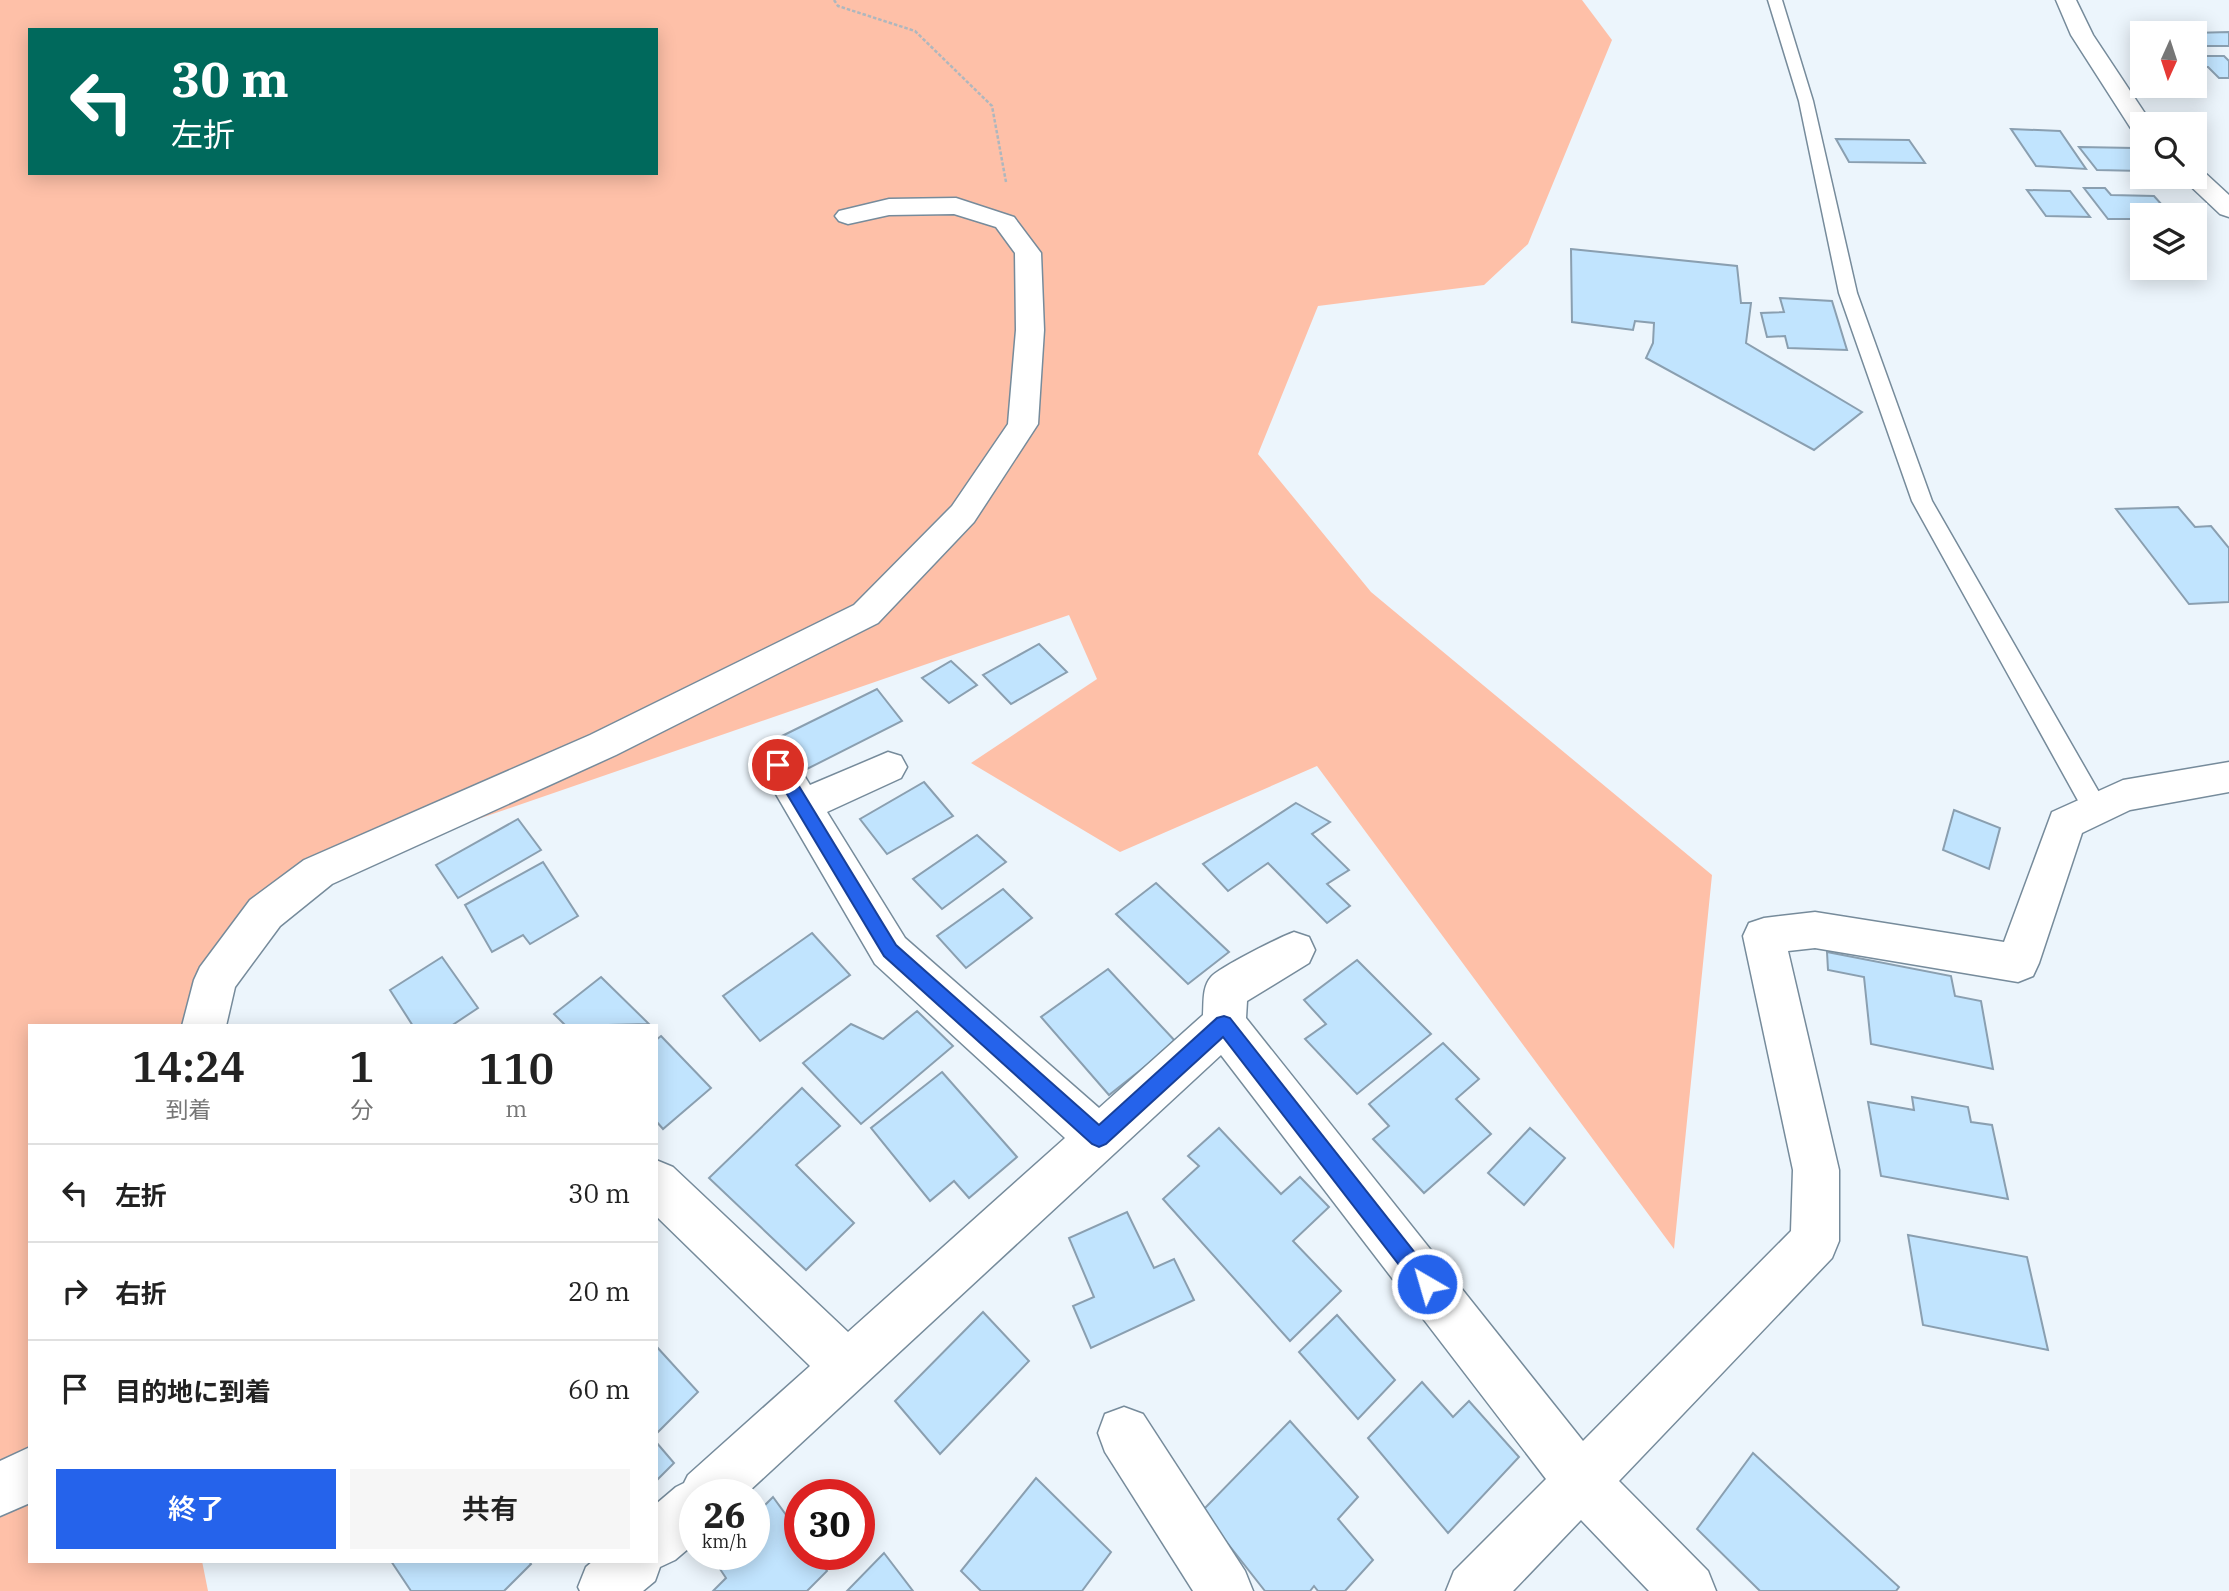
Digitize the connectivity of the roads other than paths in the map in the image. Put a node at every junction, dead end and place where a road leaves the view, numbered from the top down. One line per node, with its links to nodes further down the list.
1 (1774, 0): 11 (lane)
2 (2066, 0): 3 (street)
3 (2130, 112)
4 (2207, 188): 5 (street)
5 (2229, 209)
6 (848, 216): 13 (street)
7 (778, 765): 10 (street)
8 (888, 767): 10 (street)
9 (2229, 777): 11 (street)
10 (803, 806): 15 (street)
11 (2095, 808): 21 (street)
12 (1294, 950): 14 (street)
13 (204, 1024)
14 (1224, 1024): 15 (street); 21 (street)
15 (1099, 1138): 17 (street)
16 (658, 1185): 17 (street)
17 (847, 1367): 20 (street)
18 (1124, 1433): 27 (street)
19 (28, 1475): 22 (street)
20 (724, 1479)
21 (1580, 1480): 28 (street); 29 (street)
22 (0, 1489)
23 (679, 1520): 24 (street)
24 (658, 1539)
25 (633, 1563): 26 (street)
26 (609, 1591)
27 (1225, 1591)
28 (1474, 1591)
29 (1688, 1591)

